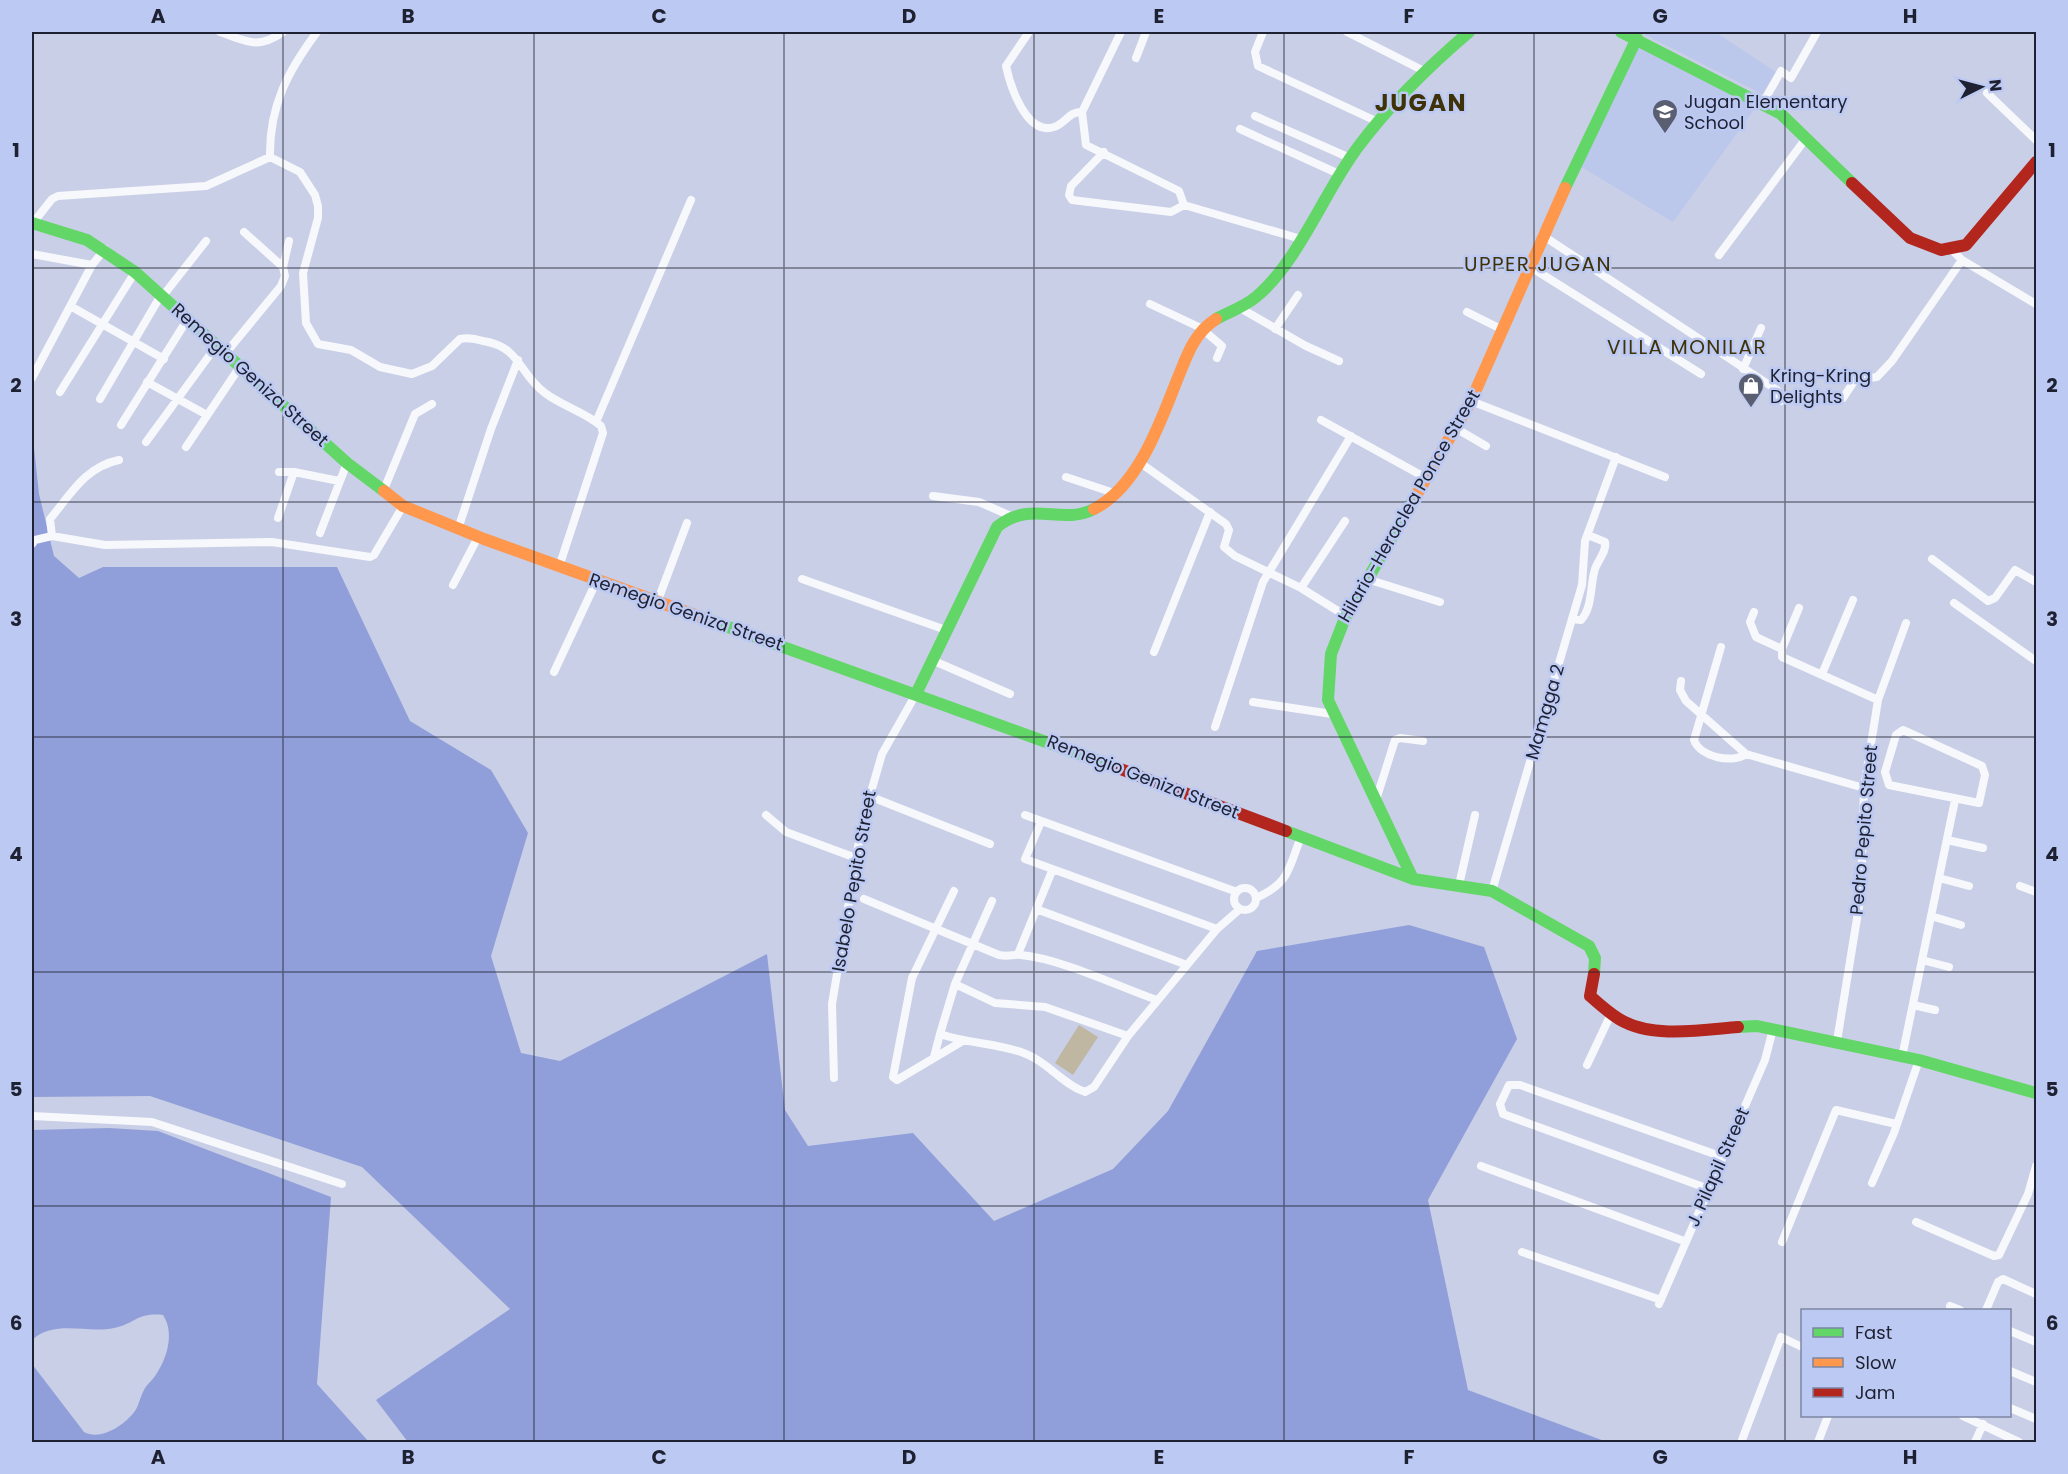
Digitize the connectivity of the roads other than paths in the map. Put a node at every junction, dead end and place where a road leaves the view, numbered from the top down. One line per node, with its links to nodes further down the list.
1 (220, 32): 2 (street)
2 (283, 32)
3 (317, 32): 23 (street)
4 (1029, 32): 16 (street)
5 (1121, 32): 16 (street)
6 (1146, 32): 12 (street)
7 (1263, 32): 18 (street)
8 (1347, 32): 13 (street)
9 (1462, 34): 13 (street)
10 (1630, 34): 15 (street); 31 (street, Hilario-Heraclea Ponce Street)
11 (1816, 34): 15 (street)
12 (1136, 58)
13 (1426, 72): 18 (street)
14 (1987, 93): 21 (street)
15 (1763, 103): 20 (street)
16 (1082, 112): 22 (street)
17 (1255, 116): 24 (street)
18 (1378, 122): 24 (street)
19 (1240, 129): 26 (street)
20 (1807, 137): 36 (street); 38 (street)
21 (2037, 140)
22 (1104, 152): 28 (street); 28 (street)
23 (270, 157): 29 (street); 61 (street)
24 (1350, 158): 26 (street)
25 (2037, 162): 36 (street)
26 (1339, 174): 32 (street)
27 (692, 200): 77 (street)
28 (1184, 205): 32 (street)
29 (32, 223): 35 (street, Remegio Geniza Street)
30 (244, 232): 42 (street)
31 (1542, 235): 41 (street, Hilario-Heraclea Ponce Street); 64 (street)
32 (1300, 239): 49 (street)
33 (206, 241): 45 (street)
34 (290, 241): 42 (street)
35 (105, 249): 40 (street); 43 (street, Remegio Geniza Street)
36 (1952, 250): 39 (street)
37 (32, 254): 40 (street)
38 (1719, 255)
39 (1962, 260): 47 (street); 70 (street)
40 (92, 265): 48 (street)
41 (1529, 266): 56 (street, Hilario-Heraclea Ponce Street); 65 (street)
42 (283, 267): 58 (street)
43 (135, 272): 45 (street, Remegio Geniza Street); 52 (street)
44 (1298, 295): 54 (street)
45 (162, 296): 51 (street, Remegio Geniza Street); 57 (street)
46 (1150, 304): 53 (street)
47 (2037, 304)
48 (72, 307): 52 (street); 66 (street)
49 (1240, 308): 53 (street); 54 (street)
50 (1467, 312): 56 (street)
51 (187, 320): 58 (street, Remegio Geniza Street); 60 (street)
52 (101, 323): 57 (street); 68 (street)
53 (1201, 328): 59 (street); 86 (street)
54 (1275, 328): 62 (street)
55 (1761, 328): 64 (street)
56 (1503, 330): 72 (street, Hilario-Heraclea Ponce Street)
57 (132, 342): 60 (street); 71 (street)
58 (221, 350): 63 (street, Remegio Geniza Street); 69 (street)
59 (1217, 358)
60 (164, 359): 67 (street)
61 (518, 360): 77 (street); 103 (street)
62 (1339, 361)
63 (239, 368): 75 (street); 87 (street, Remegio Geniza Street)
64 (1743, 369): 73 (street)
65 (1701, 374)
66 (32, 378)
67 (147, 382): 69 (street); 78 (street)
68 (60, 392)
69 (177, 398): 75 (street); 81 (street)
70 (1843, 398)
71 (100, 399)
72 (1471, 401): 79 (street, Hilario-Heraclea Ponce Street); 84 (street)
73 (1781, 401)
74 (432, 404): 94 (street)
75 (207, 415): 83 (street)
76 (1321, 420): 80 (street)
77 (596, 422): 110 (street)
78 (121, 425)
79 (1456, 429): 82 (street); 92 (street, Hilario-Heraclea Ponce Street)
80 (1350, 436): 92 (street); 111 (street)
81 (146, 442)
82 (1486, 446)
83 (186, 447)
84 (1616, 457): 91 (street); 105 (street, Mamgga 2)
85 (119, 460): 106 (street)
86 (1139, 462): 95 (street); 98 (street)
87 (347, 463): 93 (street); 94 (street, Remegio Geniza Street)
88 (279, 472): 89 (street)
89 (294, 472): 93 (street); 100 (street)
90 (1066, 477): 95 (street)
91 (1665, 477)
92 (1428, 479): 113 (street, Hilario-Heraclea Ponce Street)
93 (339, 481): 104 (street)
94 (383, 492): 97 (street, Remegio Geniza Street)
95 (1114, 493): 99 (street)
96 (933, 496): 99 (street)
97 (403, 506): 103 (street, Remegio Geniza Street); 106 (street)
98 (1210, 512): 111 (street); 130 (street)
99 (1011, 516): 127 (street)
100 (278, 518)
101 (1345, 521): 117 (street)
102 (687, 523): 118 (street)
103 (458, 529): 107 (street, Remegio Geniza Street)
104 (320, 533)
105 (1587, 535): 125 (street, Mamgga 2); 125 (street)
106 (52, 536): 108 (street)
107 (478, 537): 110 (street, Remegio Geniza Street); 116 (street)
108 (32, 544)
109 (1932, 559): 115 (street)
110 (559, 567): 114 (street, Remegio Geniza Street)
111 (1268, 571): 117 (street); 142 (street)
112 (802, 579): 127 (street)
113 (1367, 579): 120 (street); 124 (street, Hilario-Heraclea Ponce Street)
114 (597, 580): 118 (street, Remegio Geniza Street); 133 (street)
115 (2037, 582)
116 (453, 585)
117 (1300, 588): 124 (street)
118 (658, 600): 136 (street, Remegio Geniza Street)
119 (1853, 600): 134 (street)
120 (1440, 602)
121 (1954, 603): 132 (street)
122 (1799, 608): 129 (street)
123 (1754, 612): 129 (street)
124 (1346, 616): 140 (street, Hilario-Heraclea Ponce Street)
125 (1572, 620): 165 (street, Mamgga 2)
126 (1906, 623): 138 (street, Pedro Pepito Street)
127 (946, 630): 131 (street)
128 (1721, 647): 141 (street)
129 (1782, 649): 134 (street)
130 (1154, 652)
131 (934, 661): 136 (street); 137 (street)
132 (2037, 661)
133 (554, 672)
134 (1822, 674): 138 (street)
135 (1681, 681): 141 (street)
136 (916, 694): 146 (street, Isabelo Pepito Street); 153 (street, Remegio Geniza Street)
137 (1010, 694)
138 (1878, 700): 145 (street, Pedro Pepito Street)
139 (1253, 702): 140 (street)
140 (1332, 714): 147 (street, Hilario-Heraclea Ponce Street)
141 (1703, 714): 144 (street); 144 (street)
142 (1215, 727)
143 (1424, 741): 147 (street)
144 (1746, 754): 145 (street)
145 (1864, 788): 190 (street, Pedro Pepito Street)
146 (869, 795): 155 (street); 157 (street, Isabelo Pepito Street)
147 (1376, 800): 160 (street, Hilario-Heraclea Ponce Street)
148 (1955, 800): 148 (street); 154 (street)
149 (766, 815): 157 (street)
150 (1025, 815): 152 (street)
151 (1475, 815): 161 (street)
152 (1041, 822): 158 (street); 166 (street)
153 (1301, 837): 160 (street, Remegio Geniza Street); 168 (street)
154 (1947, 840): 156 (street); 159 (street)
155 (990, 844)
156 (1983, 848)
157 (856, 858): 196 (street, Isabelo Pepito Street)
158 (1052, 871): 171 (street); 175 (street)
159 (1939, 878): 162 (street); 173 (street)
160 (1413, 879): 161 (street)
161 (1459, 885): 165 (street)
162 (1969, 886)
163 (2020, 886): 167 (street)
164 (954, 891): 176 (street)
165 (1491, 891): 186 (street)
166 (1237, 892): 168 (street); 172 (street)
167 (2037, 892)
168 (1256, 898): 172 (street)
169 (864, 899): 176 (street)
170 (992, 901): 177 (street)
171 (1035, 909): 178 (street); 180 (street)
172 (1240, 909): 175 (street)
173 (1931, 916): 174 (street); 179 (street)
174 (1961, 925)
175 (1217, 929): 180 (street)
176 (937, 930): 177 (street); 192 (street)
177 (974, 946): 178 (street); 182 (street)
178 (1018, 954): 183 (street)
179 (1922, 960): 181 (street); 184 (street)
180 (1187, 965): 183 (street)
181 (1949, 967)
182 (955, 984): 188 (street); 189 (street)
183 (1157, 1000): 189 (street)
184 (1913, 1005): 185 (street); 193 (street)
185 (1935, 1010)
186 (1611, 1014): 187 (street); 195 (street)
187 (1773, 1029): 190 (street); 200 (street, J. Pilapil Street)
188 (940, 1034): 191 (street); 192 (street)
189 (1128, 1036): 191 (street)
190 (1837, 1041): 193 (street)
191 (962, 1042): 192 (street)
192 (934, 1057)
193 (1902, 1057): 194 (street)
194 (1919, 1060): 197 (street); 199 (street)
195 (1587, 1065)
196 (834, 1078)
197 (2037, 1093)
198 (32, 1116): 204 (street)
199 (1896, 1124): 203 (street); 208 (street)
200 (1723, 1157): 205 (street, J. Pilapil Street); 205 (street)
201 (1480, 1166): 207 (street)
202 (2037, 1166): 206 (street)
203 (1872, 1183)
204 (342, 1184)
205 (1709, 1189): 207 (street, J. Pilapil Street)
206 (1916, 1221)
207 (1684, 1241): 209 (street, J. Pilapil Street)
208 (1782, 1242)
209 (1522, 1251)
210 (2037, 1294): 213 (street)
211 (1950, 1306): 212 (street)
212 (1956, 1309)
213 (1987, 1309)
214 (2011, 1331): 215 (street)
215 (2037, 1342)
216 (1801, 1346): 224 (street)
217 (2011, 1371): 218 (street)
218 (2037, 1382)
219 (2011, 1408): 222 (street)
220 (1828, 1417): 226 (street)
221 (1966, 1417): 223 (street)
222 (2037, 1419)
223 (1983, 1424): 225 (street); 227 (street)
224 (1742, 1440)
225 (2007, 1440): 228 (street)
226 (1818, 1443)
227 (1975, 1443)
228 (2019, 1443)

